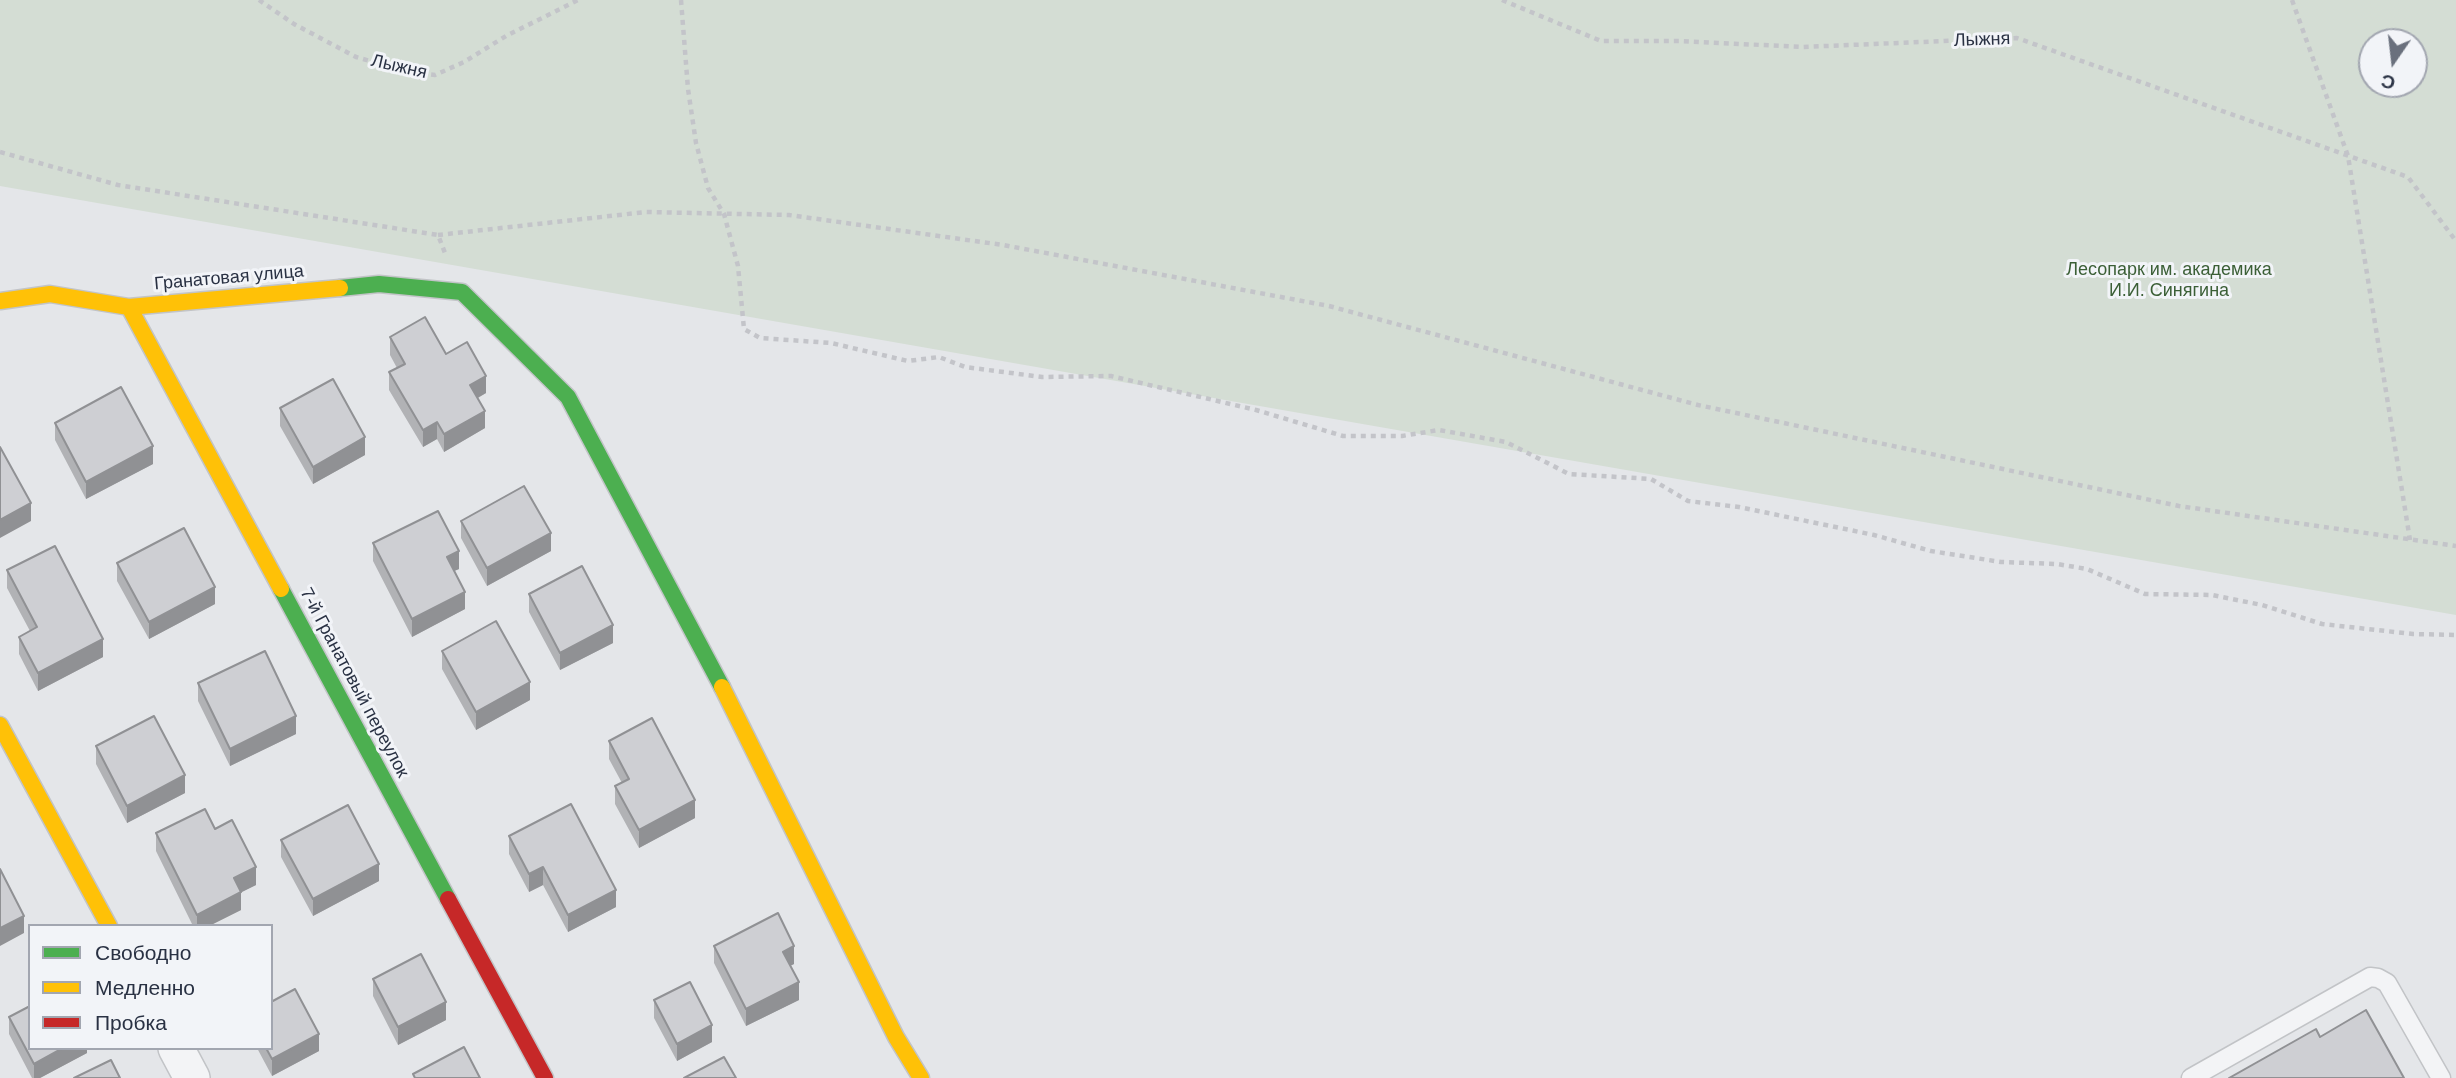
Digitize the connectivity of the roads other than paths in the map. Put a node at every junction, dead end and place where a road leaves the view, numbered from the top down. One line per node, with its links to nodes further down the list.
1 (0, 301): 2 (street, Гранатовая улица)
2 (129, 307): 7 (street, 7-й Гранатовый переулок); 8 (street, Гранатовая улица)
3 (0, 725): 4 (street)
4 (108, 924)
5 (177, 1050): 6 (street)
6 (192, 1078)
7 (545, 1078)
8 (921, 1078)
9 (2191, 1078): 10 (lane)
10 (2441, 1078)

